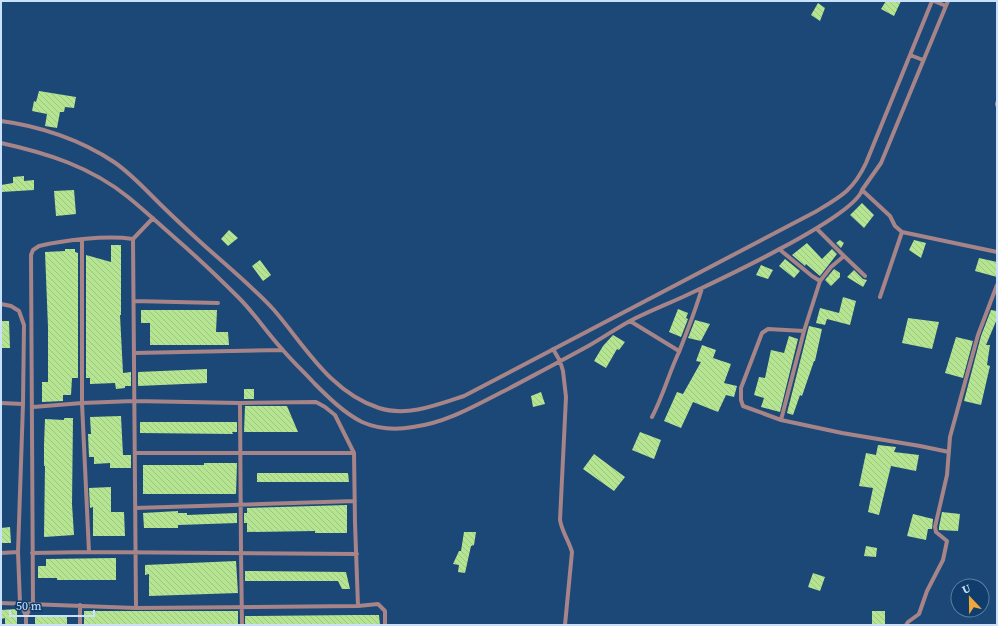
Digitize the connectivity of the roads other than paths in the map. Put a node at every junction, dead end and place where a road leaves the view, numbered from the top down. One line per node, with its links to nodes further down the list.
1 (934, 1): 3 (street); 4 (street)
2 (948, 1): 3 (street)
3 (945, 6): 5 (street)
4 (911, 56): 5 (street); 27 (street)
5 (921, 60): 8 (street)
6 (1, 121): 27 (street)
7 (1, 143): 9 (street)
8 (862, 190): 10 (street); 11 (street)
9 (153, 218): 13 (street); 28 (street)
10 (817, 229): 14 (street); 16 (street)
11 (902, 232): 15 (street); 21 (street)
12 (82, 239): 13 (street); 34 (street); 37 (street)
13 (133, 239): 22 (street)
14 (779, 249): 18 (street); 20 (street)
15 (997, 252)
16 (844, 256): 17 (street); 18 (street)
17 (864, 276)
18 (820, 281): 26 (street)
19 (997, 285): 40 (street)
20 (702, 288): 25 (street); 29 (street)
21 (880, 297)
22 (134, 301): 23 (street); 30 (street)
23 (218, 303)
24 (1, 304): 35 (street)
25 (630, 321): 29 (street); 31 (street)
26 (804, 331): 39 (street); 39 (street)
27 (553, 349): 31 (street)
28 (283, 350): 30 (street); 31 (street)
29 (679, 351): 38 (street)
30 (134, 353): 32 (street)
31 (560, 360): 66 (street)
32 (134, 401): 34 (street); 36 (street); 41 (street)
33 (1, 403): 35 (street)
34 (82, 403): 37 (street); 48 (street)
35 (23, 404): 47 (street)
36 (240, 404): 42 (street); 43 (street)
37 (33, 407): 51 (street)
38 (652, 417)
39 (781, 420): 40 (street)
40 (949, 452): 67 (street)
41 (135, 453): 43 (street); 46 (street)
42 (354, 453): 43 (street); 44 (street)
43 (241, 454): 45 (street)
44 (354, 501): 45 (street); 53 (street)
45 (241, 504): 46 (street); 52 (street)
46 (136, 508): 49 (street)
47 (18, 552): 50 (street); 55 (street)
48 (88, 552): 49 (street); 51 (street)
49 (136, 552): 52 (street); 60 (street)
50 (1, 553)
51 (32, 553): 56 (street)
52 (241, 553): 53 (street); 59 (street)
53 (357, 554): 58 (street)
54 (1, 603): 55 (street)
55 (20, 603): 56 (street); 61 (street)
56 (33, 604): 57 (street); 61 (street)
57 (80, 605): 60 (street); 63 (street)
58 (358, 606): 59 (street); 65 (street)
59 (242, 607): 60 (street); 64 (street)
60 (136, 608)
61 (26, 616): 62 (street)
62 (26, 625)
63 (80, 625)
64 (242, 625)
65 (385, 625)
66 (565, 625)
67 (906, 625)

